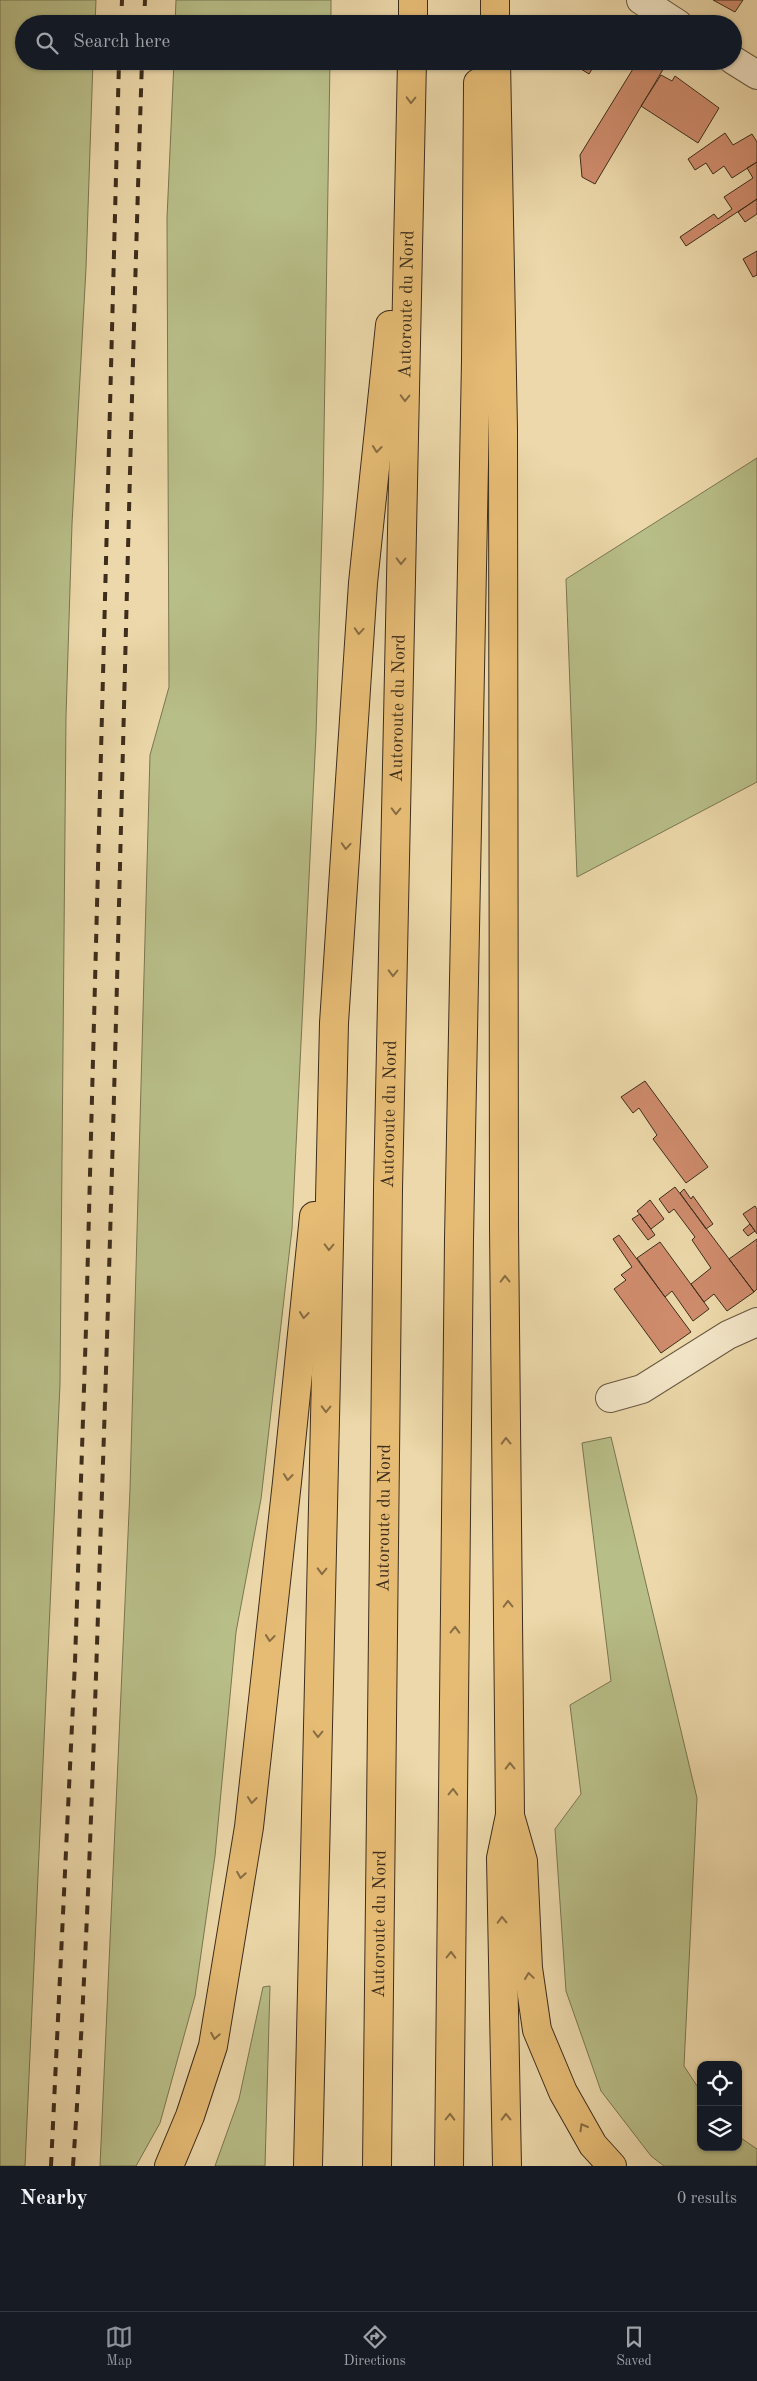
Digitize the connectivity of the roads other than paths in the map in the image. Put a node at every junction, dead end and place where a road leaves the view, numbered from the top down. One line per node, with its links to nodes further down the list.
1 (413, 0): 5 (highway)
2 (479, 0): 6 (highway)
3 (495, 0): 7 (highway)
4 (641, 0): 8 (street)
5 (413, 15)
6 (479, 15)
7 (495, 15)
8 (664, 15)
9 (412, 70): 12 (highway, Autoroute du Nord, one-way to 12)
10 (478, 70): 20 (highway, one-way to 10)
11 (496, 70): 16 (highway, one-way to 11)
12 (410, 140): 13 (highway, one-way to 13); 19 (highway, Autoroute du Nord, one-way to 19)
13 (334, 1023): 17 (highway, one-way to 17); 18 (highway, one-way to 18)
14 (757, 1322): 15 (street)
15 (610, 1398)
16 (510, 1815): 21 (highway, one-way to 16); 22 (highway, one-way to 16)
17 (169, 2166)
18 (308, 2166)
19 (376, 2166)
20 (449, 2166)
21 (507, 2166)
22 (612, 2166)

